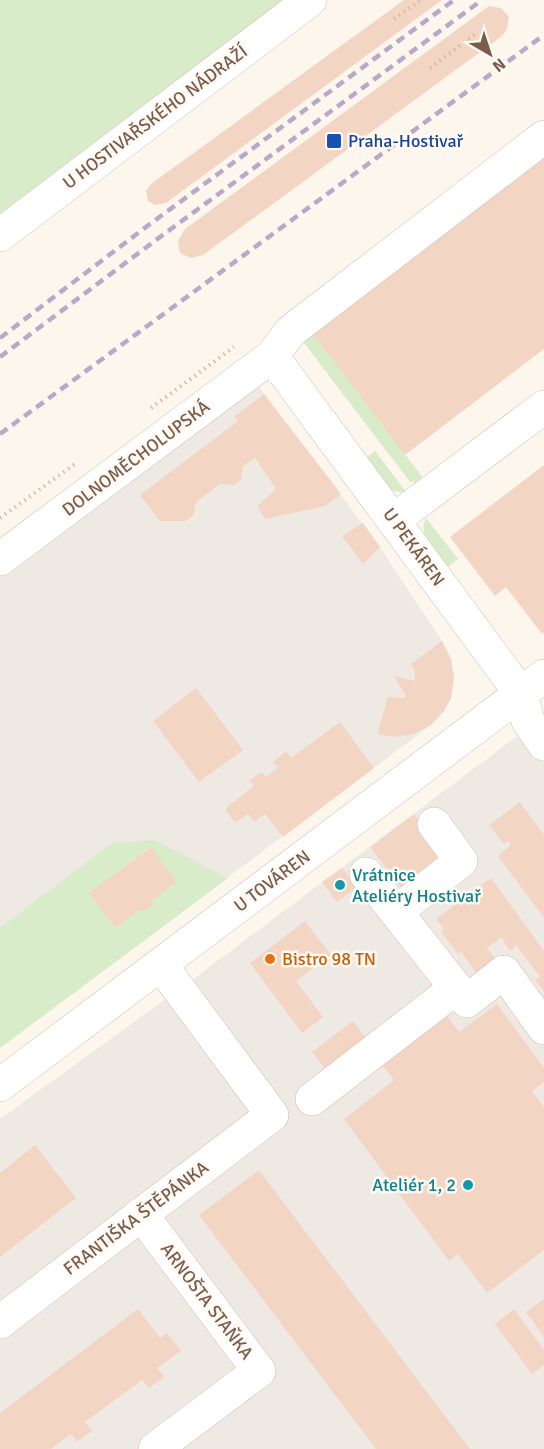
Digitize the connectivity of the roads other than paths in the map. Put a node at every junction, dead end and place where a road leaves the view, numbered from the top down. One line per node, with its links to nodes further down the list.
1 (310, 0): 3 (street, U HOSTIVAŘSKÉHO NÁDRAŽÍ)
2 (544, 137): 4 (street, DOLNOMĚCHOLUPSKÁ)
3 (0, 235)
4 (272, 356): 6 (street, U PEKÁREN); 7 (street, DOLNOMĚCHOLUPSKÁ)
5 (544, 407): 6 (street)
6 (394, 520): 8 (street, U PEKÁREN)
7 (0, 559)
8 (533, 685): 9 (street, U PEKÁREN); 13 (street, U TOVÁREN)
9 (544, 744)
10 (434, 824): 12 (street)
11 (366, 874): 12 (street)
12 (396, 912): 14 (street)
13 (161, 964): 16 (street, U TOVÁREN); 18 (street, FRANTIŠKA ŠTĚPÁNKA)
14 (456, 988): 15 (street); 17 (street)
15 (544, 1028)
16 (0, 1085)
17 (312, 1099)
18 (141, 1214): 19 (street, FRANTIŠKA ŠTĚPÁNKA); 20 (street, ARNOŠTA STAŇKA)
19 (0, 1322)
20 (155, 1449)

